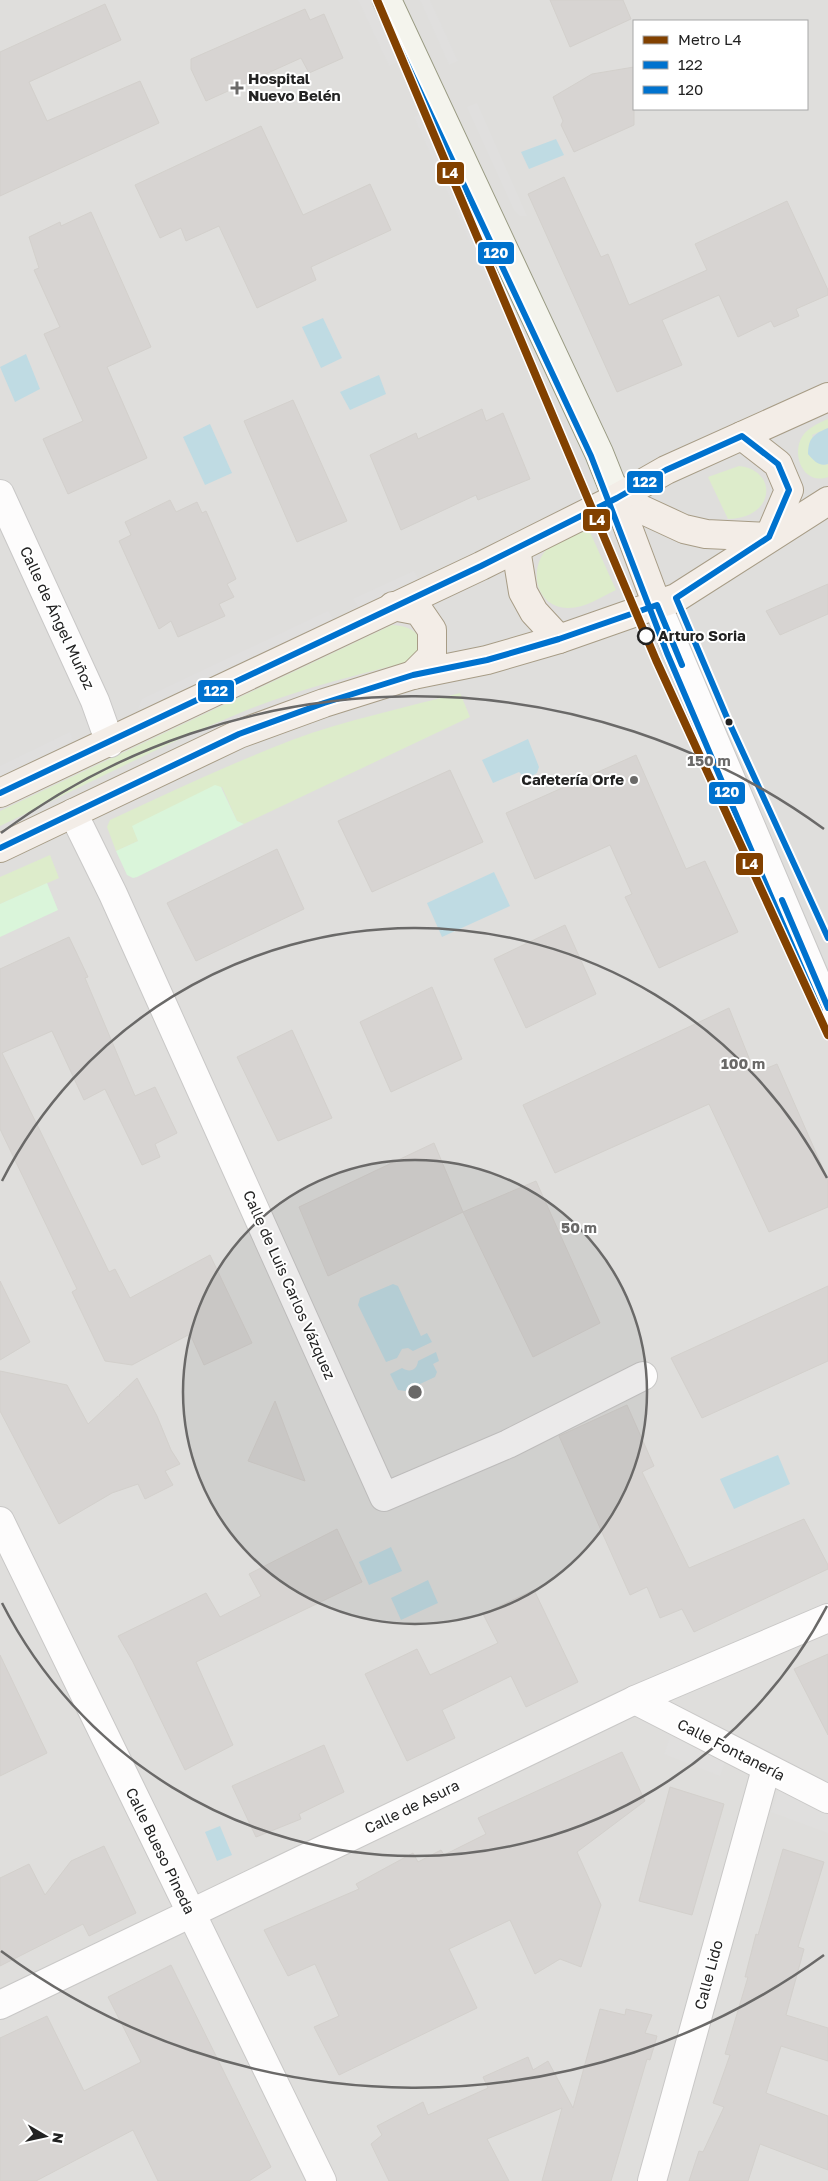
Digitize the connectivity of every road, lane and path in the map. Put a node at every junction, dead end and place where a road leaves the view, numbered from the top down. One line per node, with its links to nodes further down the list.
1 (387, 0): 5 (main road)
2 (828, 397): 3 (main road)
3 (742, 436): 5 (main road); 7 (main road)
4 (0, 494): 13 (street, Calle de Ángel Muñoz)
5 (617, 498): 7 (main road); 8 (main road); 9 (main road)
6 (828, 501): 7 (main road)
7 (769, 537): 9 (main road)
8 (516, 549): 10 (main road); 11 (main road)
9 (657, 605): 11 (main road); 17 (street)
10 (393, 606): 12 (main road); 13 (main road)
11 (559, 639): 12 (main road)
12 (413, 675): 15 (main road)
13 (110, 742): 14 (main road)
14 (0, 793)
15 (73, 813): 16 (main road); 18 (street, Calle de Luis Carlos Vázquez)
16 (0, 848)
17 (828, 1008)
18 (643, 1376)
19 (0, 1521): 24 (street, Calle Bueso Pineda)
20 (828, 1618): 21 (street, Calle de Asura)
21 (635, 1700): 22 (street, Calle Fontanería); 24 (street, Calle de Asura)
22 (766, 1768): 23 (street, Calle Fontanería); 27 (street, Calle Lido)
23 (828, 1799)
24 (191, 1914): 25 (street, Calle de Asura); 26 (street, Calle Bueso Pineda)
25 (0, 2005)
26 (322, 2181)
27 (652, 2181)

